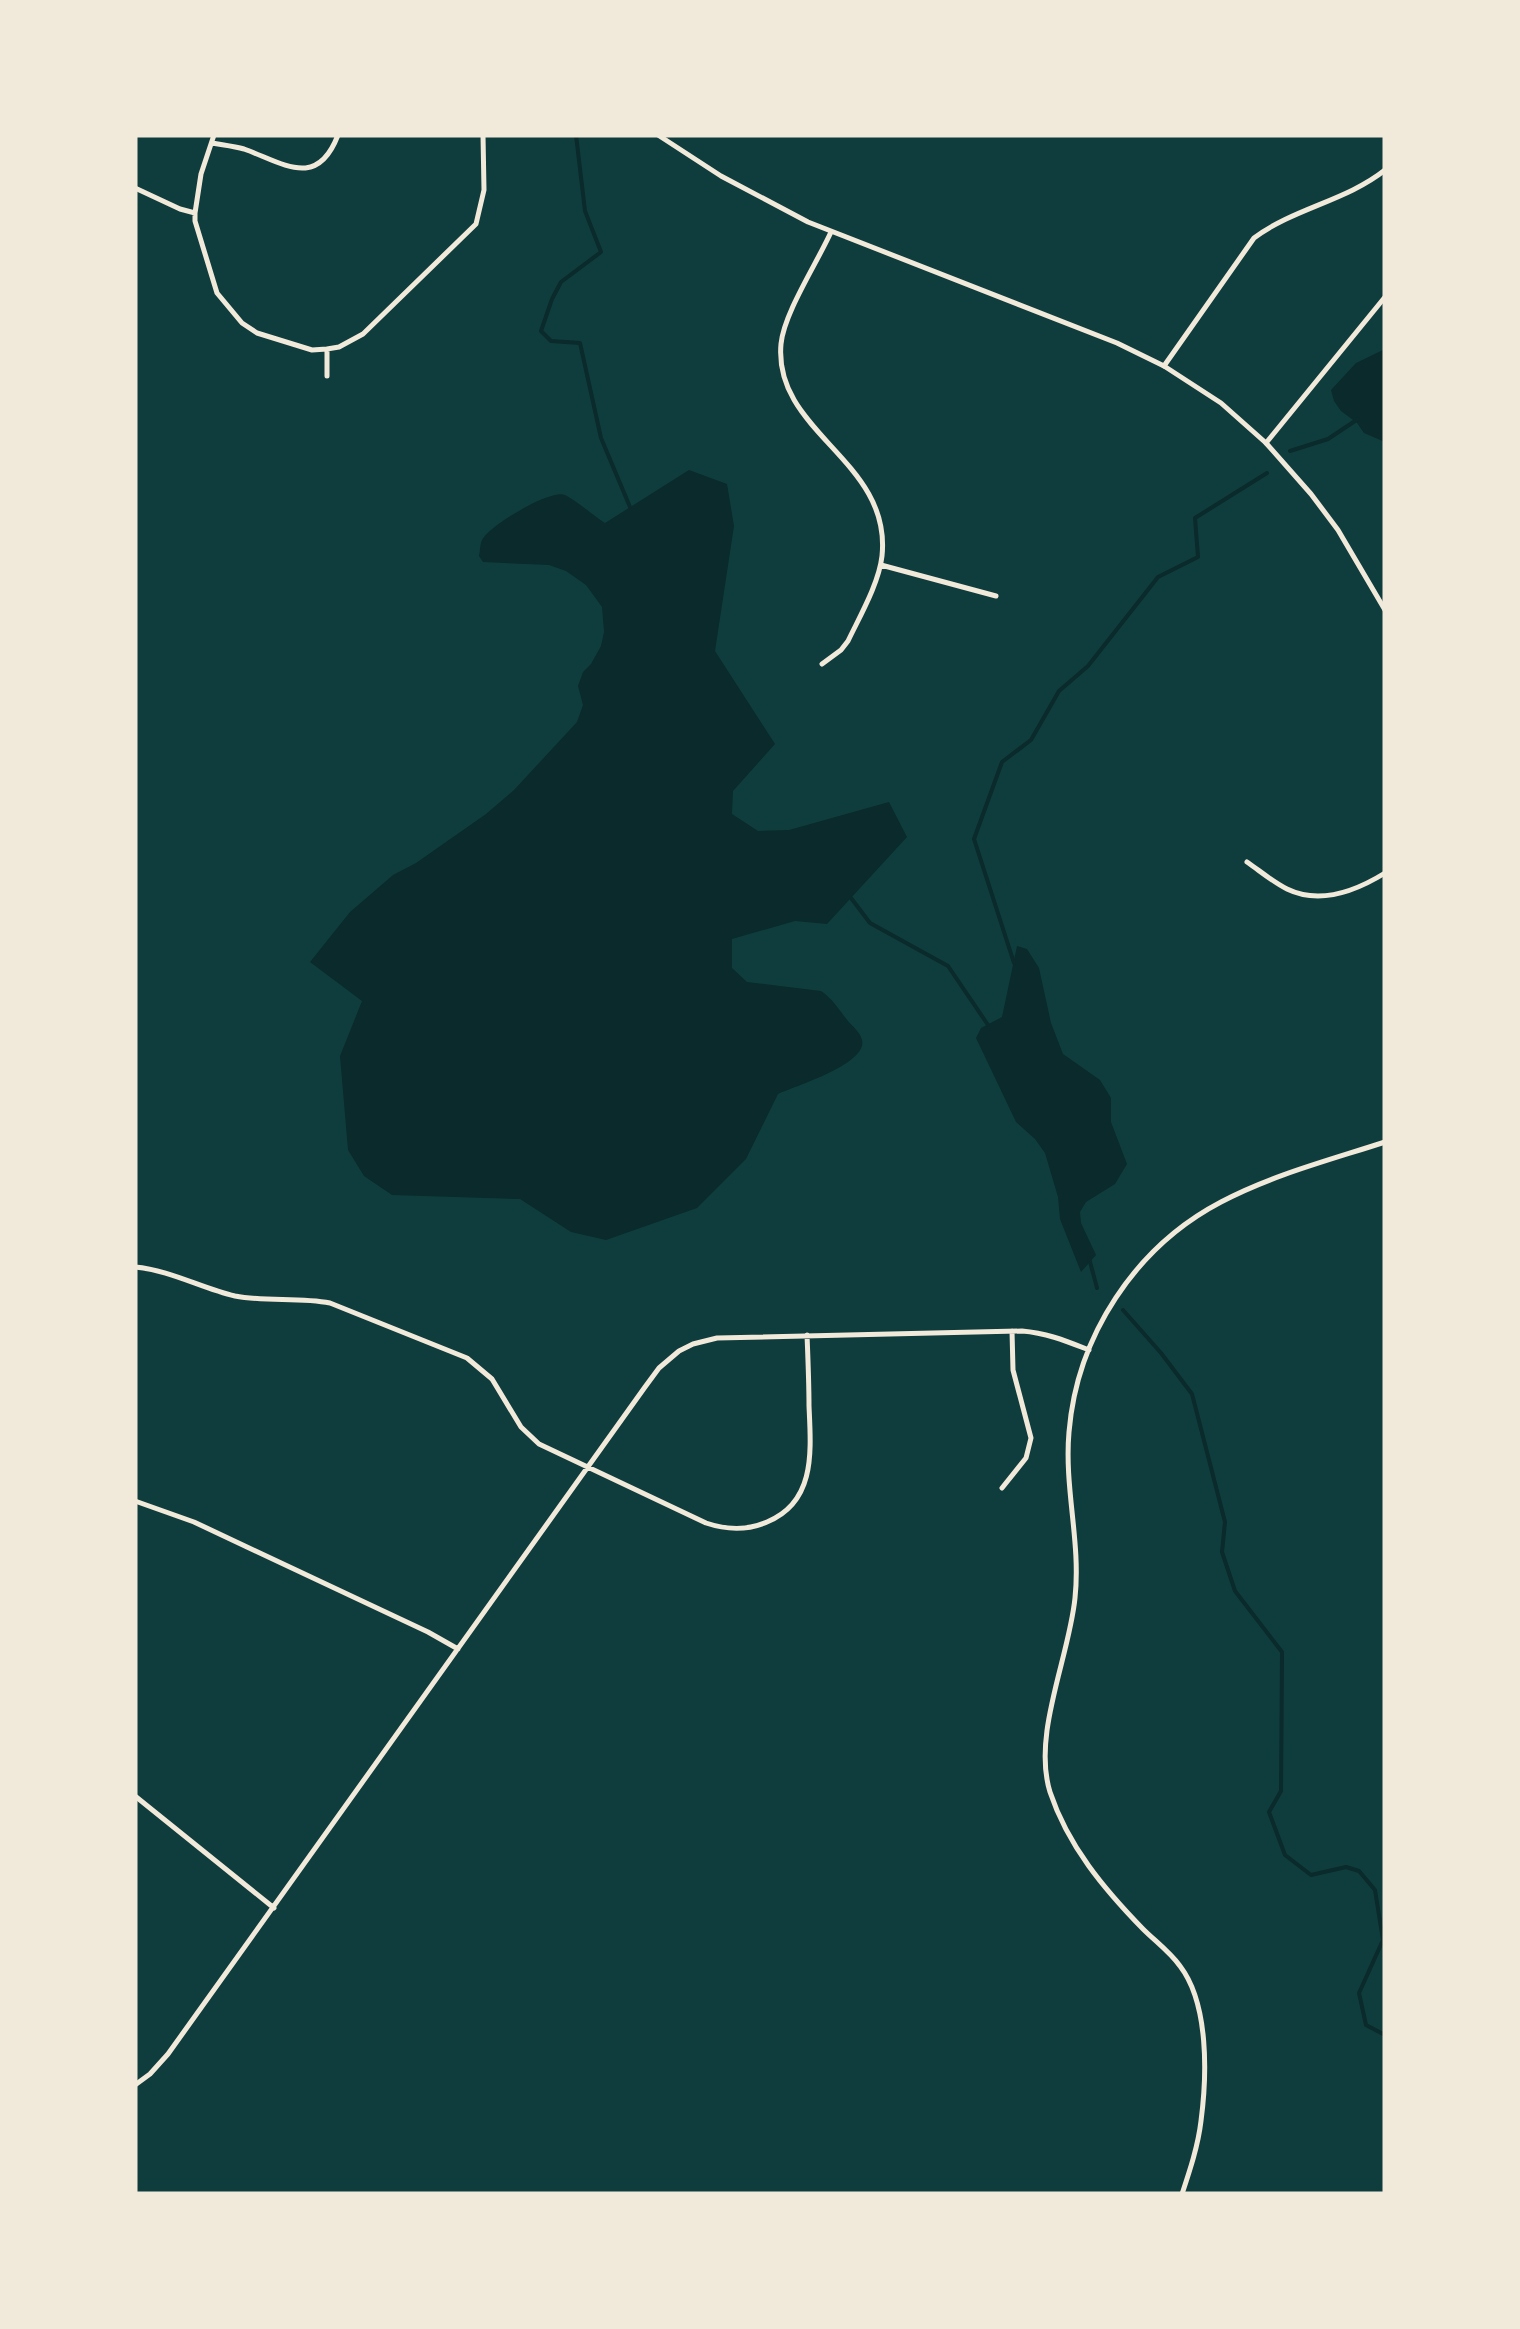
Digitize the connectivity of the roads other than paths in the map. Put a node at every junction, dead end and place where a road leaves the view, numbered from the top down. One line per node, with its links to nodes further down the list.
1 (338, 135): 4 (street)
2 (483, 135): 10 (street)
3 (658, 135): 8 (street)
4 (213, 139): 7 (street)
5 (1385, 170): 11 (street)
6 (135, 188): 7 (street)
7 (195, 213): 10 (street)
8 (830, 232): 11 (street); 14 (street)
9 (1385, 297): 13 (street)
10 (327, 350): 12 (street)
11 (1164, 366): 13 (street)
12 (326, 376)
13 (1266, 443): 15 (street)
14 (881, 564): 16 (street); 18 (street)
15 (1381, 595): 17 (street)
16 (996, 596)
17 (1385, 610)
18 (822, 664)
19 (1247, 862): 20 (street)
20 (1385, 873)
21 (1385, 1142): 25 (street)
22 (135, 1267): 26 (street)
23 (1012, 1332): 24 (street); 25 (street); 27 (street)
24 (808, 1336): 26 (street); 26 (street)
25 (1089, 1350): 33 (street)
26 (588, 1466): 29 (street)
27 (1002, 1488)
28 (135, 1500): 29 (street)
29 (458, 1649): 31 (street)
30 (135, 1796): 31 (street)
31 (274, 1908): 32 (street)
32 (135, 2085)
33 (1182, 2194)

